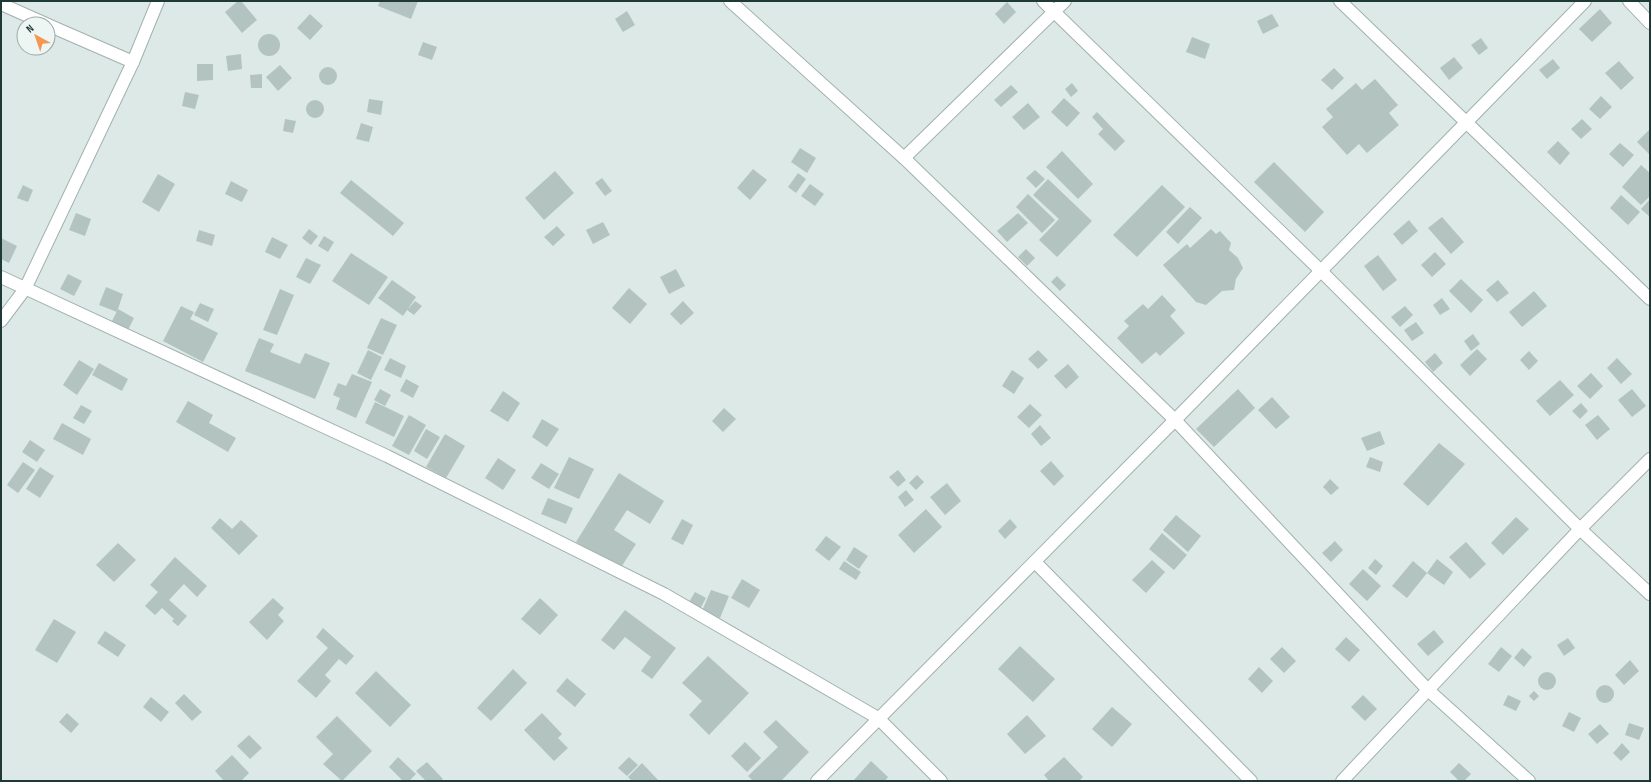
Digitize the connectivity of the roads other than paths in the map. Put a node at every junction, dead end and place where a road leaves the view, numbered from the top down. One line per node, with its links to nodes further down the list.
1 (158, 1): 13 (street)
2 (730, 1): 15 (street)
3 (1044, 1): 9 (street)
4 (1065, 1): 9 (street)
5 (1340, 1): 14 (street)
6 (1585, 1): 14 (street)
7 (1629, 1): 11 (street)
8 (1, 4): 10 (street)
9 (1054, 12): 15 (street); 16 (street)
10 (29, 16)
11 (1650, 23)
12 (56, 28): 13 (street)
13 (133, 62): 18 (street)
14 (1466, 121): 16 (street); 19 (street)
15 (904, 158): 21 (street)
16 (1321, 271): 21 (street); 23 (street)
17 (1, 277): 18 (street)
18 (26, 289): 20 (street); 27 (street)
19 (1650, 299)
20 (1, 321)
21 (1175, 420): 24 (street); 26 (street)
22 (1650, 459): 23 (street)
23 (1580, 529): 25 (street); 26 (street)
24 (1035, 562): 27 (street); 30 (street)
25 (1650, 594)
26 (1427, 689): 31 (street); 32 (street)
27 (878, 718): 28 (street); 29 (street)
28 (816, 781)
29 (941, 781)
30 (1251, 781)
31 (1342, 781)
32 (1529, 781)

